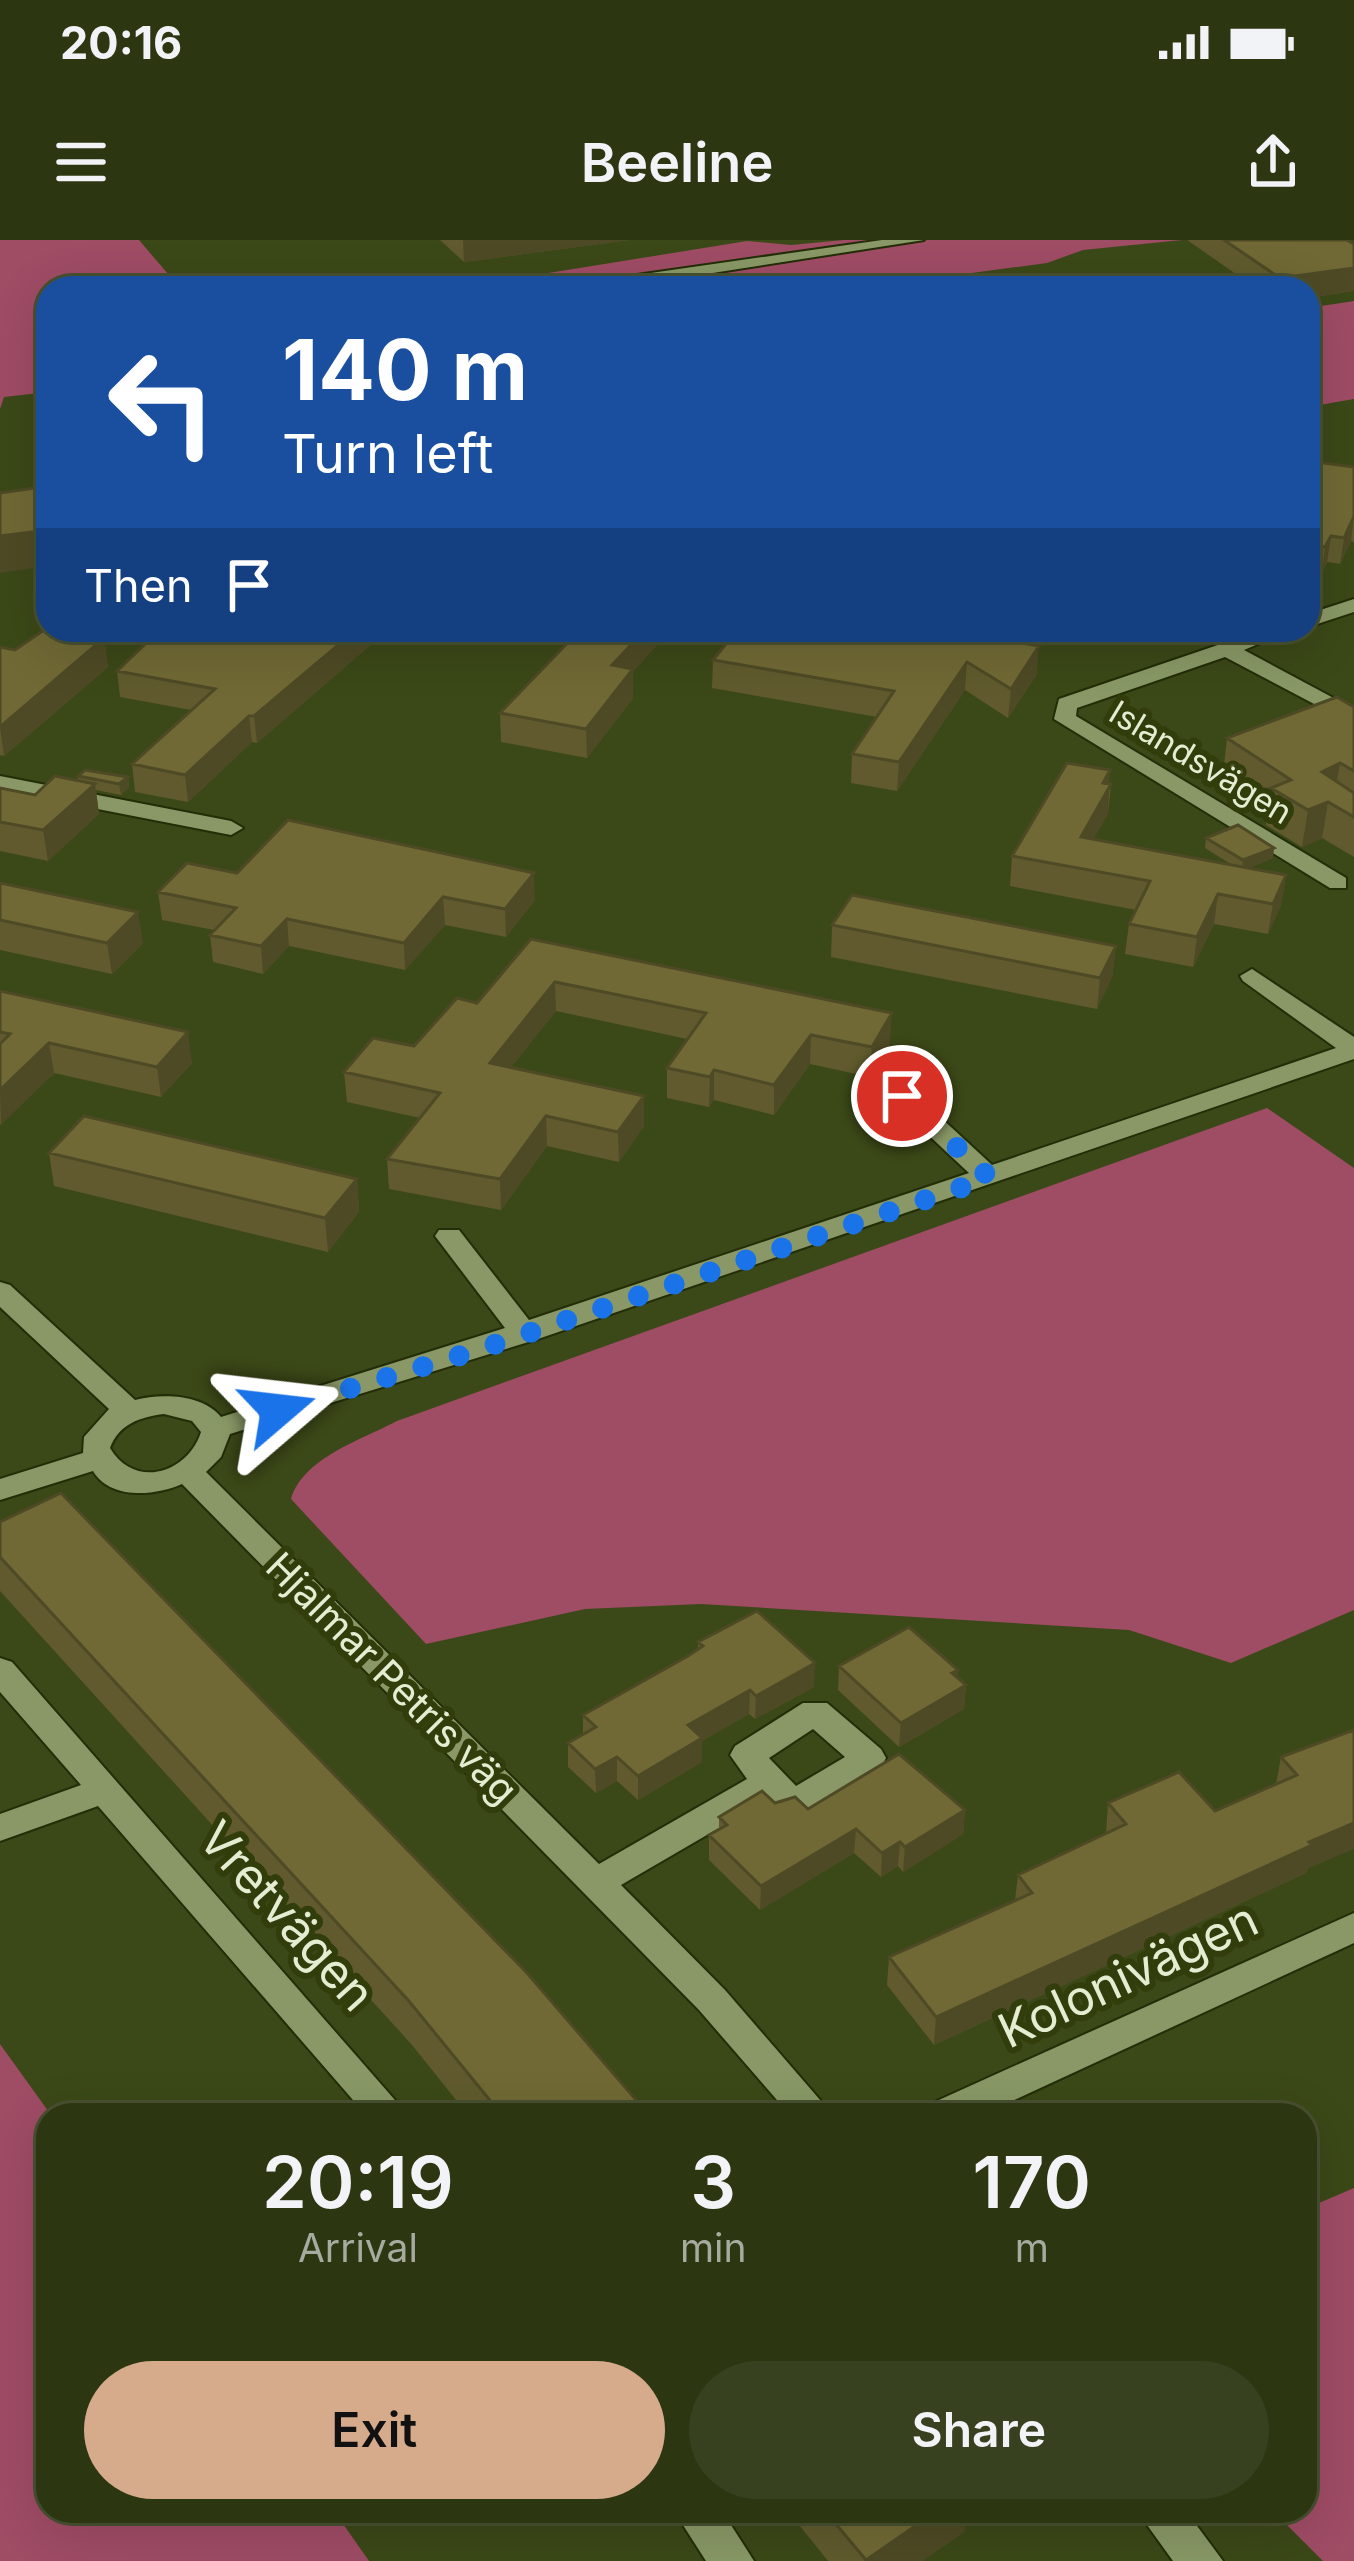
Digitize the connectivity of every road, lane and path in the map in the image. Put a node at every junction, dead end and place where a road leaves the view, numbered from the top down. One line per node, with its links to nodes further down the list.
1 (916, 240): 2 (street)
2 (664, 276)
3 (1354, 605): 4 (street)
4 (1320, 617)
5 (1248, 642): 6 (street)
6 (1226, 650): 7 (street); 10 (street, Islandsvägen)
7 (1354, 718)
8 (0, 783): 9 (street)
9 (231, 828)
10 (1337, 883)
11 (1252, 976): 12 (street)
12 (1354, 1049): 14 (street)
13 (902, 1096): 14 (street)
14 (990, 1178): 17 (street)
15 (449, 1236): 17 (street)
16 (1, 1294): 18 (street)
17 (525, 1334): 19 (street)
18 (129, 1411): 19 (street); 20 (street)
19 (214, 1429): 21 (street)
20 (98, 1459): 21 (street); 22 (street)
21 (189, 1473): 27 (street, Hjalmar Petris väg)
22 (0, 1490)
23 (0, 1670): 25 (street, Vretvägen)
24 (770, 1782): 27 (street)
25 (102, 1791): 26 (street); 29 (street, Vretvägen)
26 (0, 1828)
27 (595, 1883): 30 (street, Hjalmar Petris väg)
28 (1354, 1927): 31 (street, Kolonivägen)
29 (378, 2103)
30 (803, 2103)
31 (970, 2103)
32 (705, 2523): 34 (street)
33 (1169, 2523): 35 (street)
34 (732, 2561)
35 (1201, 2561)

